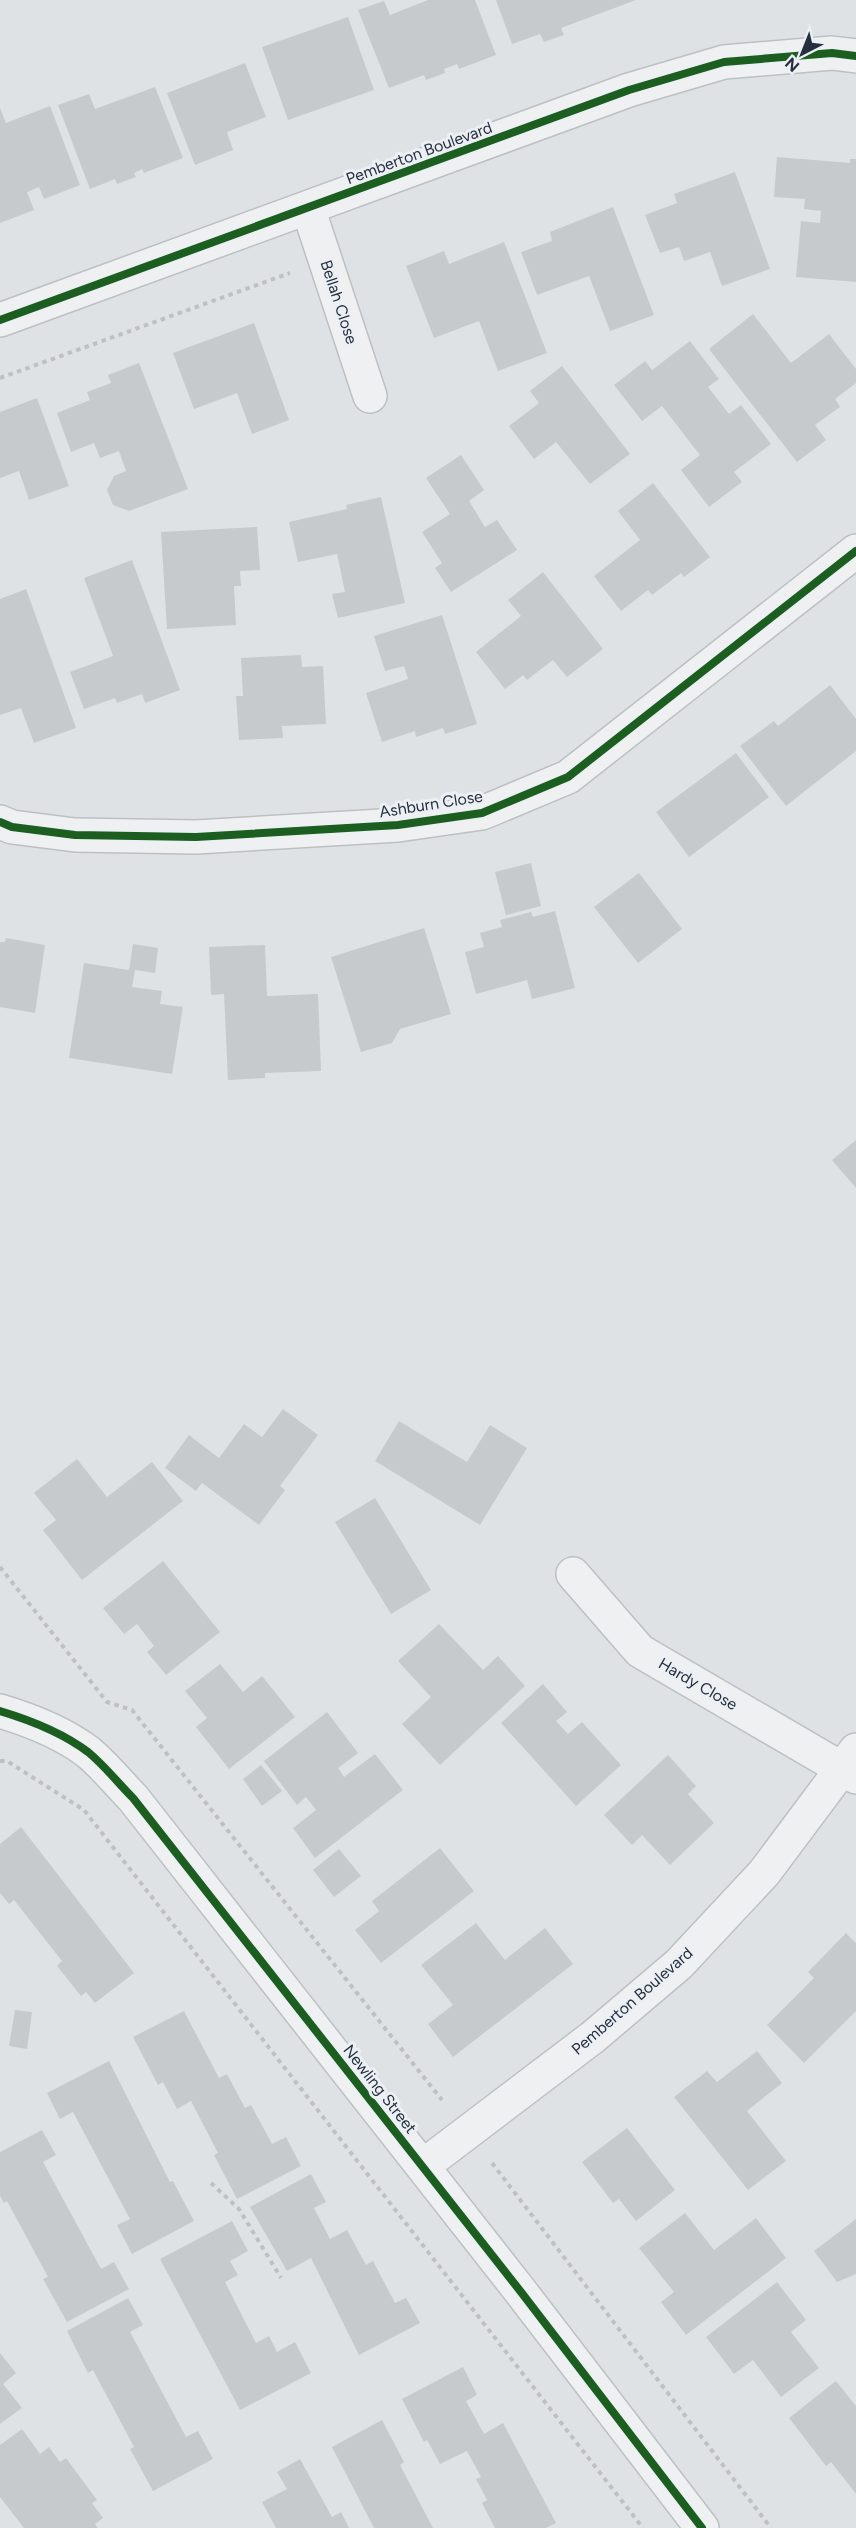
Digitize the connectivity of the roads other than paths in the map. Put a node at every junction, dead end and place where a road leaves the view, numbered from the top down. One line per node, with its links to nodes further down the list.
1 (856, 56): 2 (street, Pemberton Boulevard)
2 (308, 208): 3 (street, Pemberton Boulevard); 4 (street, Bellah Close)
3 (0, 320)
4 (370, 396)
5 (856, 551): 6 (street, Ashburn Close)
6 (0, 822)
7 (573, 1574): 9 (street, Hardy Close)
8 (0, 1711): 10 (street, Newling Street)
9 (852, 1765): 10 (street, Pemberton Boulevard)
10 (423, 2166): 11 (street, Newling Street)
11 (702, 2528)

